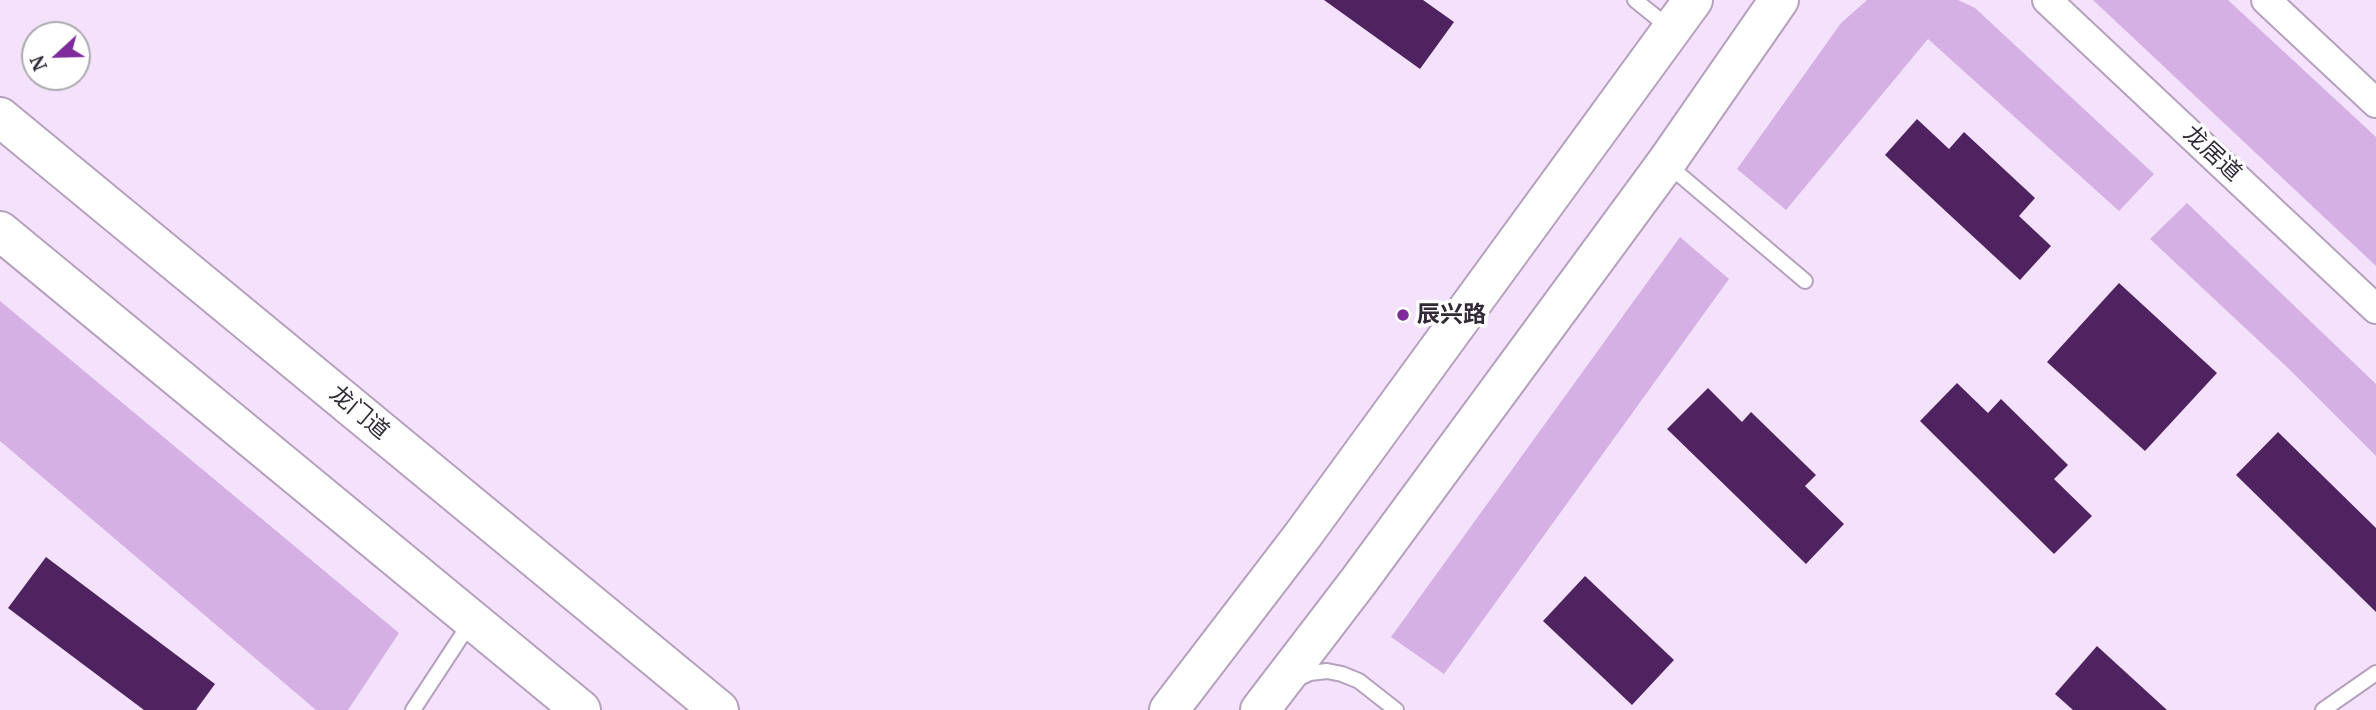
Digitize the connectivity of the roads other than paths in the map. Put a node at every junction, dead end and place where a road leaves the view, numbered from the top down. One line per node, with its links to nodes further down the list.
1 (1635, 0): 5 (lane)
2 (1779, 0): 8 (main road)
3 (2048, 0): 11 (street, 龙居道)
4 (2266, 0): 6 (street)
5 (1683, 15): 18 (main road)
6 (2376, 103)
7 (0, 117): 17 (main road, 龙门道)
8 (1666, 163): 10 (lane); 14 (main road)
9 (0, 231): 12 (main road)
10 (1805, 281)
11 (2376, 309)
12 (472, 620): 15 (lane); 16 (main road)
13 (2376, 673): 20 (lane)
14 (1266, 701): 19 (lane)
15 (413, 710)
16 (581, 710)
17 (719, 710)
18 (1169, 710)
19 (1396, 710)
20 (2323, 710)

